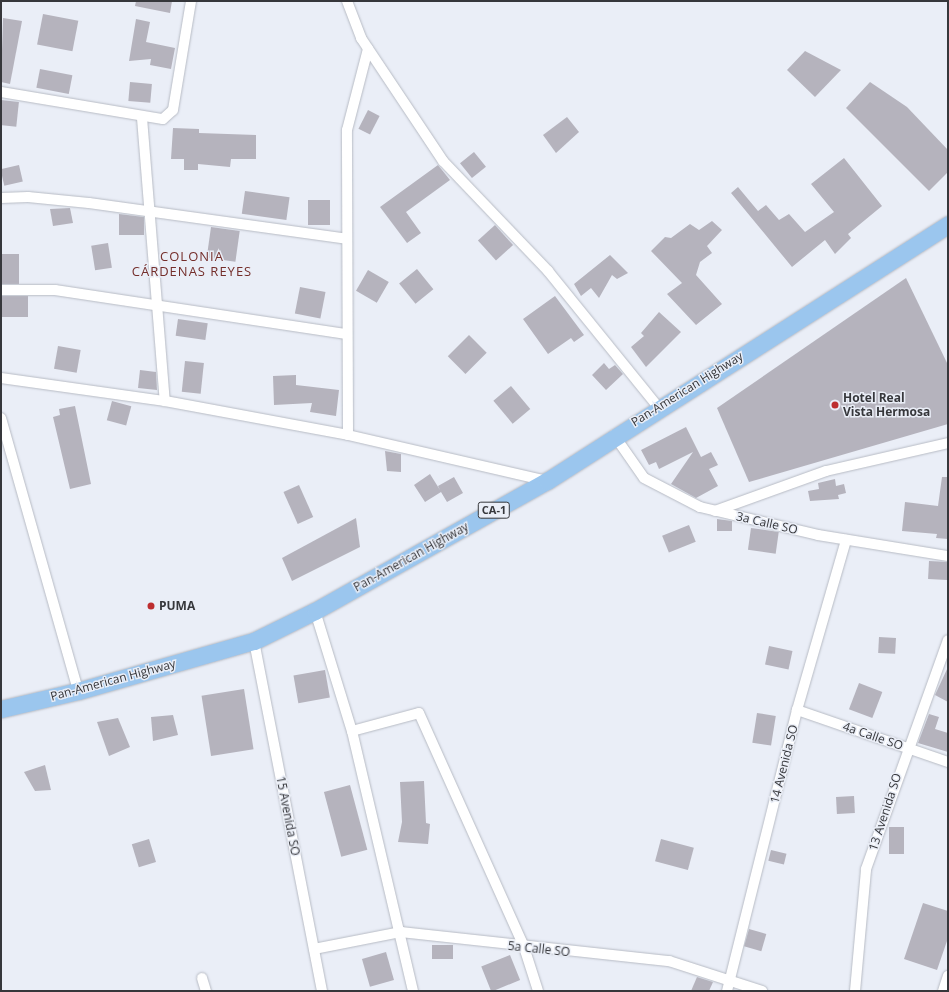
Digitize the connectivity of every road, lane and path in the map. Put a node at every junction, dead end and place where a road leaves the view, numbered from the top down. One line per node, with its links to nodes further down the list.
1 (191, 1): 5 (street)
2 (347, 1): 3 (street)
3 (368, 49): 9 (street); 15 (street)
4 (1, 92): 5 (street)
5 (142, 118): 7 (street)
6 (1, 198): 7 (street)
7 (152, 211): 9 (street); 11 (street)
8 (948, 226): 15 (highway, Pan-American Highway / CA-1)
9 (347, 239): 12 (street)
10 (1, 290): 11 (street)
11 (158, 304): 12 (street); 14 (street)
12 (347, 334): 17 (street)
13 (1, 378): 14 (street)
14 (165, 401): 17 (street)
15 (658, 407): 18 (highway, Pan-American Highway / CA-1)
16 (1, 418): 27 (street)
17 (348, 435): 20 (street)
18 (614, 435): 20 (highway, Pan-American Highway / CA-1); 21 (street, 3a Calle SO)
19 (948, 443): 21 (street)
20 (547, 481): 24 (highway, Pan-American Highway / CA-1)
21 (715, 511): 22 (street, 3a Calle SO)
22 (846, 540): 23 (street, 3a Calle SO); 29 (street, 14 Avenida SO)
23 (948, 556)
24 (315, 611): 26 (highway, Pan-American Highway / CA-1); 30 (street)
25 (948, 640): 31 (street, 13 Avenida SO)
26 (254, 641): 27 (highway, Pan-American Highway / CA-1); 35 (street, 15 Avenida SO)
27 (78, 691): 28 (highway, Pan-American Highway / CA-1)
28 (1, 709)
29 (797, 710): 31 (street, 4a Calle SO); 38 (street, 14 Avenida SO)
30 (352, 731): 33 (street); 34 (street)
31 (906, 748): 32 (street, 4a Calle SO); 44 (street, 13 Avenida SO)
32 (948, 762)
33 (402, 932): 34 (street, 5a Calle SO); 35 (street, 5a Calle SO); 41 (street)
34 (524, 947): 38 (street, 5a Calle SO); 42 (street)
35 (314, 949): 40 (street, 15 Avenida SO)
36 (948, 976): 45 (street)
37 (202, 978): 39 (street)
38 (728, 987): 43 (street, 5a Calle SO)
39 (206, 991)
40 (322, 991)
41 (413, 991)
42 (538, 991)
43 (762, 991)
44 (855, 991)
45 (943, 991)

